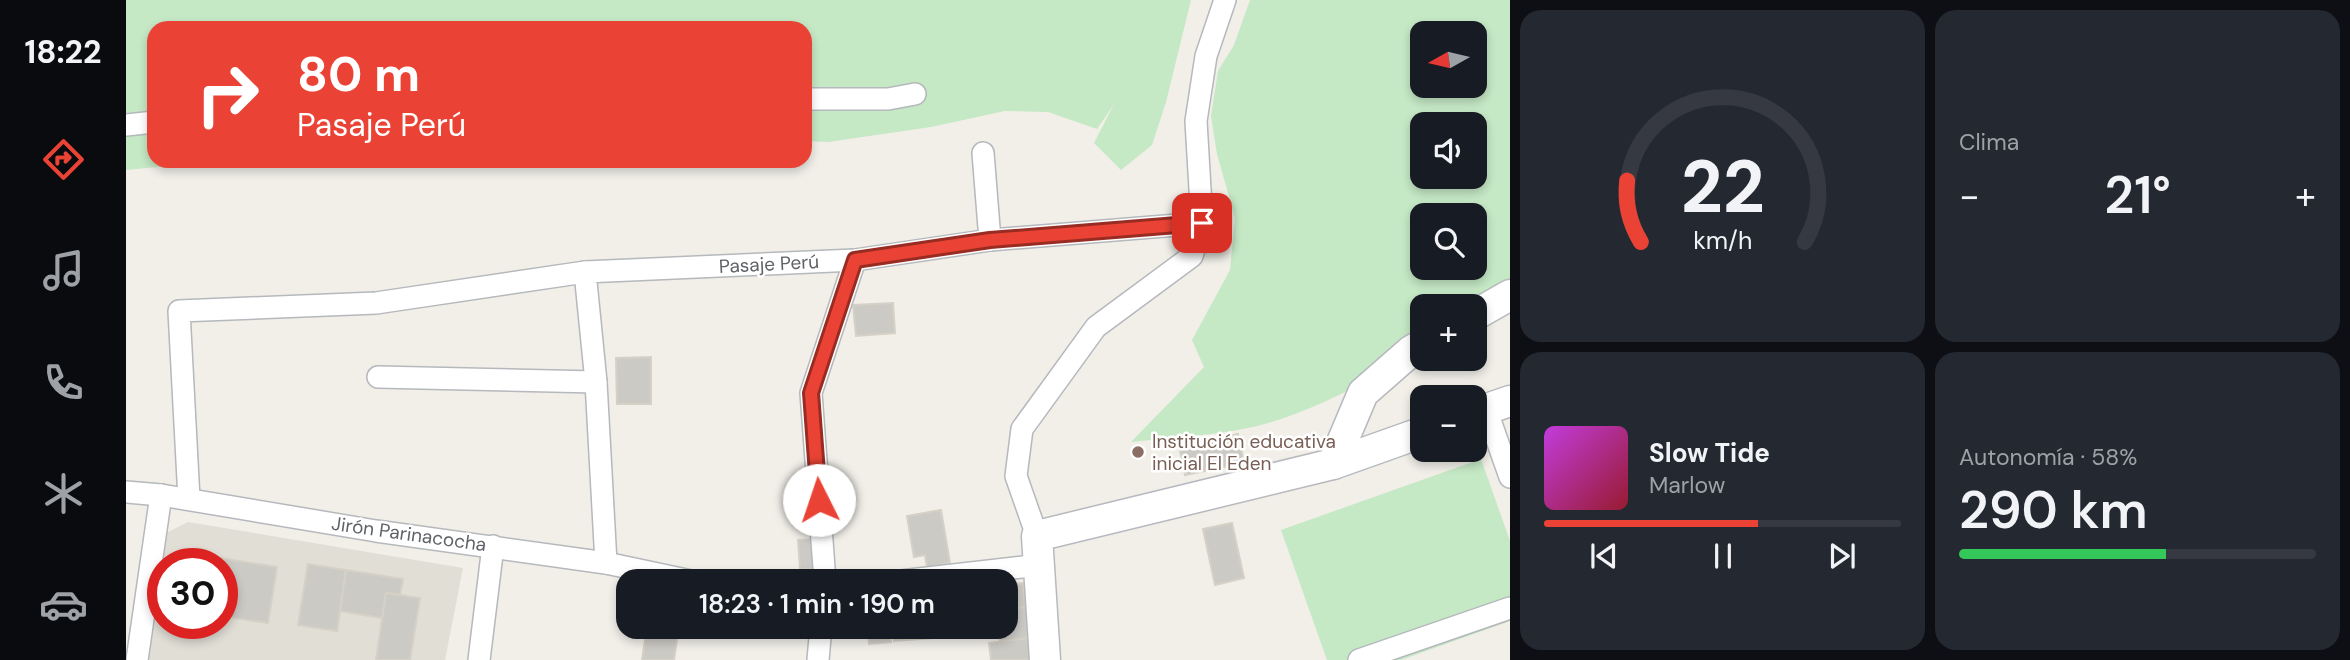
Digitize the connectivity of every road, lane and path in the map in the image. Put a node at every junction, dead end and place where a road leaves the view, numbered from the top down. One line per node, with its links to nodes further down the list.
1 (1225, 0): 7 (street)
2 (915, 94): 3 (street)
3 (812, 99)
4 (147, 123): 5 (street)
5 (126, 125)
6 (983, 153): 8 (street)
7 (1202, 223): 8 (street, Pasaje Perú); 24 (street)
8 (990, 240): 9 (street, Pasaje Perú)
9 (855, 260): 10 (street, Pasaje Perú); 27 (street)
10 (585, 272): 15 (street); 22 (street, Pasaje Perú)
11 (1510, 295): 12 (main road)
12 (1487, 308)
13 (1410, 351): 18 (main road)
14 (378, 377): 15 (street)
15 (596, 382): 25 (street)
16 (1490, 408): 19 (street)
17 (1410, 437): 18 (main road)
18 (1333, 464): 24 (main road)
19 (1510, 477)
20 (126, 492): 21 (street, Jirón Parinacocha)
21 (161, 495): 22 (street, Jirón Parinacocha); 31 (street)
22 (189, 499): 23 (street, Jirón Parinacocha)
23 (493, 546): 25 (street, Jirón Parinacocha); 32 (street)
24 (1039, 551): 28 (street); 34 (main road)
25 (607, 563): 26 (street, Jirón Parinacocha)
26 (635, 569)
27 (824, 569)
28 (956, 569)
29 (1510, 608): 35 (street)
30 (820, 639): 33 (street)
31 (137, 660)
32 (479, 660)
33 (818, 660)
34 (1045, 660)
35 (1359, 660)

